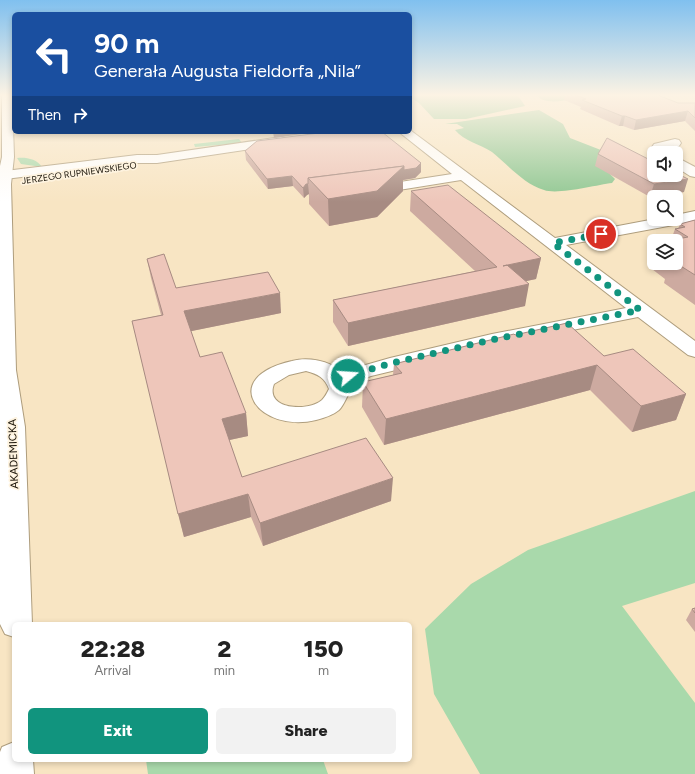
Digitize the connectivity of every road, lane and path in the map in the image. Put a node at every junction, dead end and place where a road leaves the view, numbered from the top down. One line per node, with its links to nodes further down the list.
1 (8, 130): 9 (street, AKADEMICKA)
2 (408, 134): 8 (street)
3 (293, 140): 9 (street, JERZEGO RUPNIEWSKIEGO)
4 (675, 143): 5 (street)
5 (662, 146)
6 (683, 165): 7 (street)
7 (695, 173)
8 (463, 176): 10 (street); 12 (street)
9 (2, 180): 16 (street, AKADEMICKA)
10 (363, 192)
11 (695, 216): 12 (street)
12 (553, 243): 13 (street)
13 (640, 310): 14 (street); 15 (street)
14 (695, 351)
15 (338, 380)
16 (16, 622)
17 (15, 762): 18 (street)
18 (15, 774)

